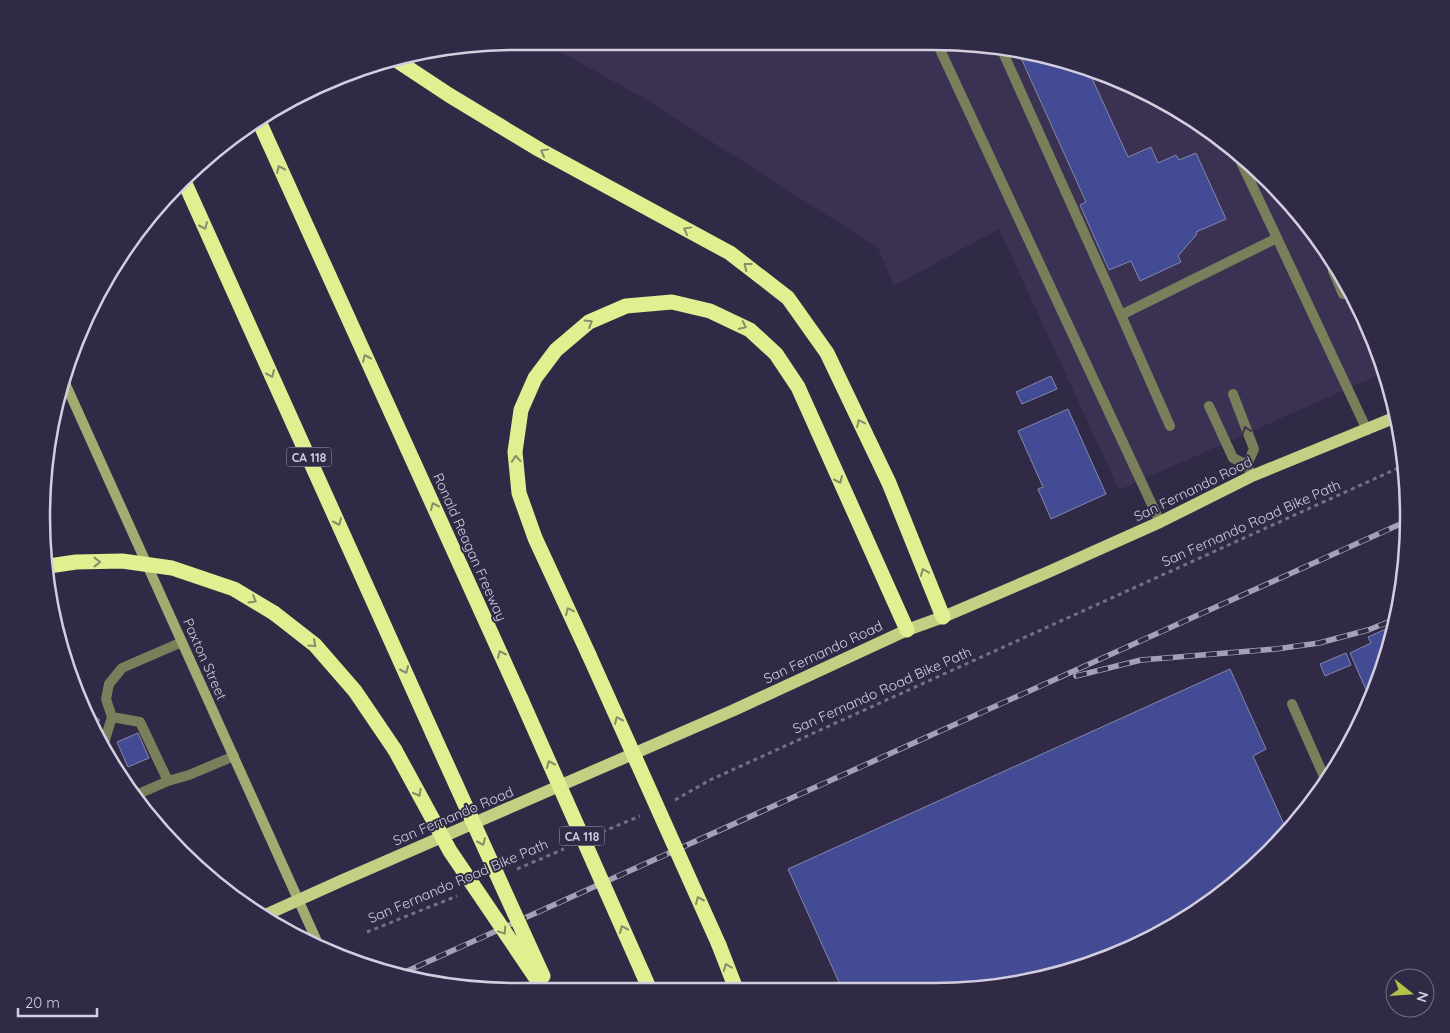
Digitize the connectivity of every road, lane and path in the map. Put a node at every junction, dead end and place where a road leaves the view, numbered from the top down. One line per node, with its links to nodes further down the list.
1 (940, 50): 17 (lane)
2 (1004, 56): 8 (lane)
3 (402, 65): 19 (highway, one-way to 3)
4 (261, 126): 41 (highway, Ronald Reagan Freeway / CA 118, one-way to 4, bridge)
5 (1244, 169): 7 (lane)
6 (187, 187): 40 (highway, CA 118, one-way to 40, bridge)
7 (1277, 238): 8 (lane); 14 (lane)
8 (1121, 315): 13 (lane)
9 (68, 390): 21 (street, Paxton Street)
10 (1233, 394): 16 (lane, one-way to 10)
11 (1210, 406): 16 (lane)
12 (1390, 420): 14 (main road, San Fernando Road)
13 (1170, 426)
14 (1367, 430): 16 (main road, San Fernando Road)
15 (1397, 469): 29 (path, San Fernando Road Bike Path)
16 (1249, 471): 17 (main road, San Fernando Road)
17 (1160, 522): 19 (main road, San Fernando Road)
18 (53, 565): 39 (highway, one-way to 39, bridge)
19 (943, 618): 20 (main road, San Fernando Road)
20 (907, 630): 35 (main road, San Fernando Road); 42 (highway, one-way to 20, bridge)
21 (182, 642): 23 (lane); 25 (street, Paxton Street)
22 (1292, 704): 26 (lane)
23 (112, 716): 24 (lane); 27 (lane)
24 (106, 738)
25 (234, 756): 27 (lane); 35 (street, Paxton Street)
26 (1323, 773)
27 (168, 781): 28 (lane)
28 (141, 793)
29 (668, 803)
30 (641, 815): 31 (path)
31 (596, 835)
32 (569, 847): 33 (path, San Fernando Road Bike Path)
33 (515, 871)
34 (460, 894): 37 (path, San Fernando Road Bike Path)
35 (299, 899): 36 (main road, San Fernando Road); 38 (street, Paxton Street)
36 (270, 913)
37 (367, 932)
38 (315, 937)
39 (539, 983)
40 (546, 983)
41 (647, 983)
42 (734, 983)

